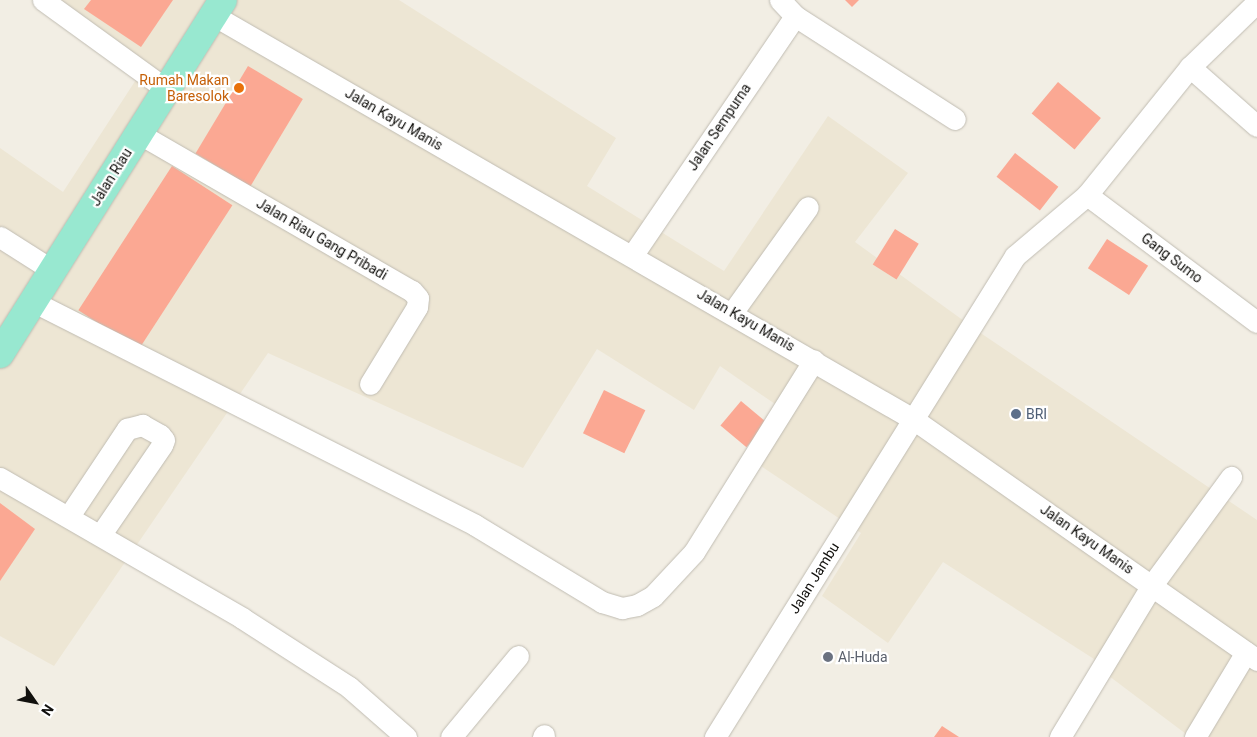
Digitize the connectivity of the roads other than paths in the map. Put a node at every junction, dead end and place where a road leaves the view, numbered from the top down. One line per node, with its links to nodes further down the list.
1 (42, 0): 7 (street)
2 (780, 0): 5 (street)
3 (1257, 2): 6 (street, Jalan Jambu)
4 (218, 8): 7 (main road, Jalan Riau); 14 (street, Jalan Kayu Manis)
5 (794, 16): 8 (street); 14 (street, Jalan Sempurna)
6 (1190, 67): 9 (street); 11 (street, Jalan Jambu)
7 (166, 89): 10 (main road, Jalan Riau)
8 (955, 119)
9 (1257, 126)
10 (138, 133): 15 (main road, Jalan Riau); 21 (street, Jalan Riau Gang Pribadi)
11 (1087, 195): 18 (street, Gang Sumo); 22 (street, Jalan Jambu)
12 (808, 206): 17 (street)
13 (2, 242): 15 (street)
14 (632, 256): 17 (street, Jalan Kayu Manis)
15 (52, 270): 16 (main road, Jalan Riau)
16 (32, 301): 19 (main road, Jalan Riau); 20 (street)
17 (732, 313): 20 (street, Jalan Kayu Manis)
18 (1257, 322)
19 (3, 341)
20 (814, 360): 22 (street, Jalan Kayu Manis)
21 (370, 384)
22 (913, 419): 27 (street, Jalan Kayu Manis); 32 (street, Jalan Jambu)
23 (1232, 477): 27 (street)
24 (0, 478): 25 (street)
25 (69, 516): 26 (street); 26 (street)
26 (101, 534): 30 (street)
27 (1152, 585): 29 (street, Jalan Kayu Manis); 33 (street)
28 (518, 656): 31 (street)
29 (1251, 656): 34 (street)
30 (406, 737)
31 (451, 737)
32 (715, 737)
33 (1060, 737)
34 (1195, 737)

